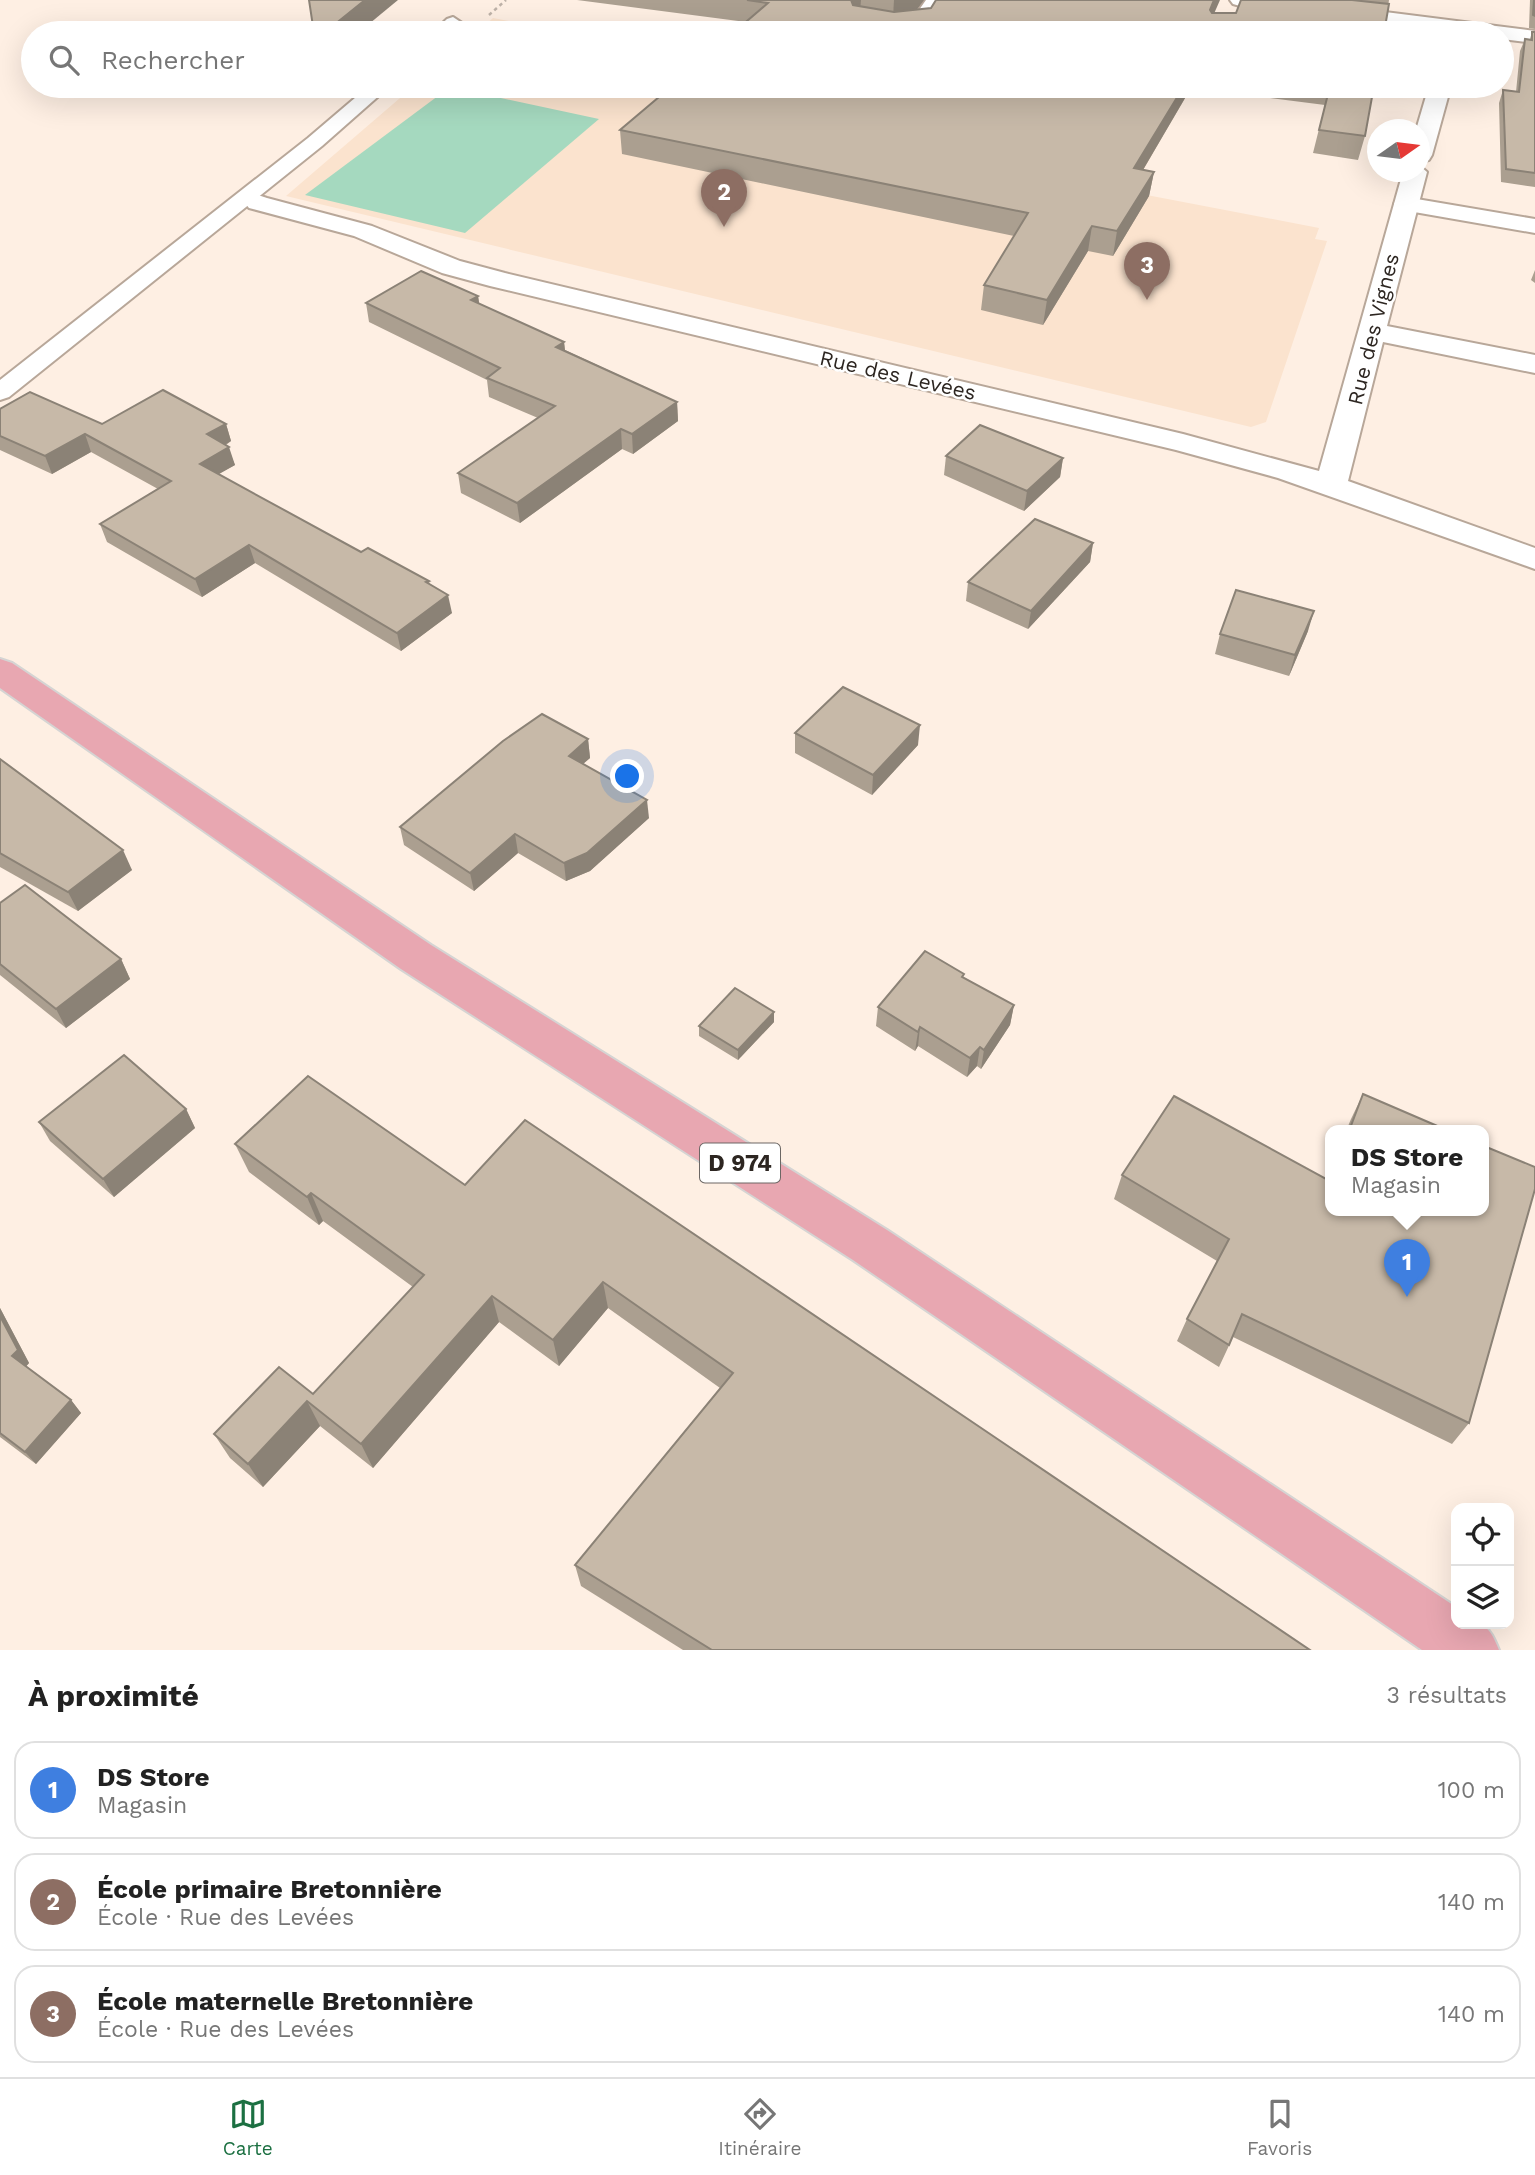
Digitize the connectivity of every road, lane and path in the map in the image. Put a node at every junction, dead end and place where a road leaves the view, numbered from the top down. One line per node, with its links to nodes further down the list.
1 (936, 0): 3 (street)
2 (1239, 2): 4 (street)
3 (921, 21)
4 (1438, 21)
5 (1514, 33): 6 (street)
6 (1535, 37)
7 (366, 98): 16 (lane)
8 (1436, 98): 9 (street)
9 (1430, 119)
10 (1412, 182): 12 (street, Rue des Vignes)
11 (258, 203): 17 (street, Rue des Levées)
12 (1405, 204): 13 (lane); 14 (street, Rue des Vignes)
13 (1535, 226)
14 (1374, 332): 15 (street); 17 (street, Rue des Vignes)
15 (1535, 365)
16 (0, 392)
17 (1331, 485): 18 (street, Rue des Levées)
18 (1535, 559)
19 (0, 671): 20 (main road, D 974)
20 (1471, 1650)

